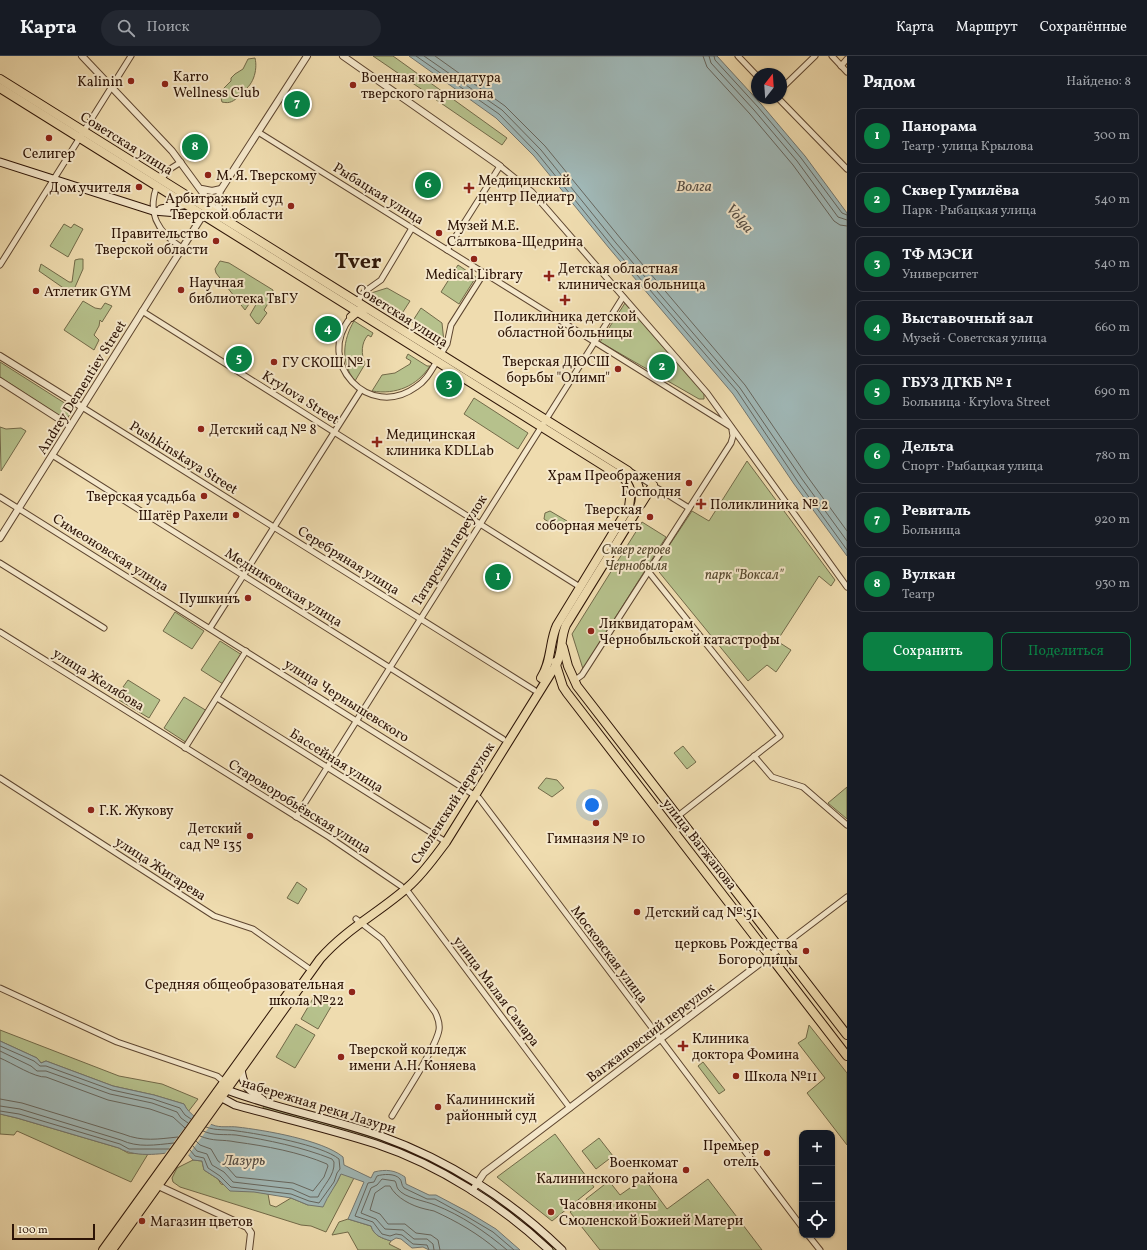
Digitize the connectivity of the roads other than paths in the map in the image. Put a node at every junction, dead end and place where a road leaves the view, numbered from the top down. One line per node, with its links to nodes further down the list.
1 (82, 56): 14 (street)
2 (131, 56): 14 (street)
3 (307, 56): 17 (street)
4 (343, 56): 21 (street)
5 (738, 56): 10 (street)
6 (815, 56): 13 (street)
7 (832, 56): 9 (street)
8 (847, 59): 9 (street)
9 (841, 66): 11 (street)
10 (751, 70)
11 (847, 72)
12 (0, 78): 18 (main road, Советская улица)
13 (787, 83)
14 (112, 87): 18 (street); 20 (street)
15 (0, 88): 18 (main road, Советская улица)
16 (784, 104): 22 (street)
17 (258, 132): 26 (street); 32 (street, Рыбацкая улица)
18 (82, 134): 23 (street); 24 (main road, Советская улица)
19 (0, 162): 23 (main road)
20 (181, 162): 24 (street); 25 (street)
21 (500, 166): 34 (street); 37 (street)
22 (847, 169)
23 (54, 179): 29 (main road); 35 (street)
24 (159, 182): 27 (main road, Советская улица); 28 (main road, Советская улица); 29 (street)
25 (202, 189): 26 (street); 31 (street)
26 (221, 189): 31 (street)
27 (185, 204): 28 (main road); 29 (main road); 30 (main road, Советская улица)
28 (200, 204): 31 (main road, Советская улица)
29 (153, 211): 30 (main road); 33 (street)
30 (203, 215): 33 (street, Andrey Dementiev Street); 41 (main road, Советская улица)
31 (220, 216): 38 (main road, Советская улица)
32 (412, 228): 34 (street, Рыбацкая улица); 38 (street)
33 (182, 248): 39 (street, Andrey Dementiev Street)
34 (447, 250): 36 (street, Рыбацкая улица)
35 (0, 265)
36 (484, 273): 42 (street, Рыбацкая улица); 44 (street)
37 (623, 297): 42 (street, Татарский переулок); 50 (street)
38 (357, 302): 40 (main road, Советская улица)
39 (142, 311): 47 (street, Andrey Dementiev Street); 51 (street, Krylova Street)
40 (372, 311): 41 (main road); 44 (main road, Советская улица)
41 (355, 314): 44 (main road, Советская улица); 46 (street)
42 (594, 342): 48 (street, Татарский переулок); 50 (street, Рыбацкая улица)
43 (0, 356): 47 (street)
44 (439, 358): 46 (street); 48 (main road, Советская улица)
45 (0, 380): 49 (street)
46 (361, 390): 51 (street)
47 (82, 407): 49 (street, Andrey Dementiev Street); 60 (street, Pushkinskaya Street)
48 (544, 423): 53 (main road, Советская улица); 59 (street, Татарский переулок)
49 (70, 426): 52 (street, Andrey Dementiev Street)
50 (732, 427): 57 (street); 66 (street)
51 (334, 432): 59 (street, Krylova Street); 60 (street)
52 (52, 455): 56 (street, Andrey Dementiev Street); 64 (street, Медниковская улица)
53 (626, 474): 54 (street, Советская улица); 58 (main road, Смоленский переулок); 65 (main road, Смоленский переулок)
54 (653, 485): 57 (street, Советская улица); 58 (main road)
55 (0, 496): 56 (street, Симеоновская улица)
56 (19, 508): 61 (street, Andrey Dementiev Street); 69 (street, Симеоновская улица)
57 (689, 508): 63 (street)
58 (637, 510): 72 (main road, Смоленский переулок)
59 (480, 524): 65 (street, Krylova Street); 67 (street, Татарский переулок)
60 (274, 527): 64 (street); 67 (street, Серебряная улица)
61 (0, 538)
62 (0, 563): 68 (street)
63 (648, 571): 78 (street); 85 (street)
64 (244, 575): 69 (street); 75 (street, Медниковская улица)
65 (579, 586): 71 (main road, Смоленский переулок)
66 (847, 587)
67 (420, 619): 75 (street, Татарский переулок); 79 (street, Серебряная улица)
68 (104, 628)
69 (210, 628): 73 (street, улица Чернышевского)
70 (0, 632): 84 (street, улица Желябова)
71 (552, 640): 74 (main road, улица Вагжанова); 79 (main road, Смоленский переулок)
72 (562, 642): 74 (main road, Смоленский переулок); 78 (main road, улица Вагжанова)
73 (246, 651): 81 (street); 82 (street, улица Чернышевского)
74 (556, 665): 76 (main road, Смоленский переулок); 77 (main road, улица Вагжанова)
75 (390, 667): 82 (street, Татарский переулок); 83 (street, Медниковская улица)
76 (550, 674): 77 (main road); 79 (main road, Смоленский переулок)
77 (558, 675): 78 (main road); 80 (main road, улица Вагжанова)
78 (576, 683): 89 (main road, улица Вагжанова)
79 (538, 686): 80 (main road); 83 (main road, Смоленский переулок); 88 (main road, Смоленский переулок)
80 (563, 687): 97 (main road, улица Вагжанова)
81 (217, 698): 84 (street); 86 (street, Бассейная улица)
82 (357, 720): 86 (street, Татарский переулок); 88 (street, улица Чернышевского)
83 (504, 739): 88 (main road, Смоленский переулок)
84 (186, 748): 90 (street, Староворобьёвская улица)
85 (754, 756): 89 (street); 91 (street)
86 (327, 768): 90 (street, Татарский переулок); 92 (street, Бассейная улица)
87 (1, 780): 98 (street, улица Жигарева)
88 (473, 793): 92 (main road, Смоленский переулок); 101 (street, Московская улица)
89 (678, 816): 96 (main road, улица Вагжанова)
90 (296, 817): 93 (street, Староворобьёвская улица)
91 (847, 825)
92 (443, 840): 93 (main road, Смоленский переулок)
93 (403, 888): 95 (main road, Смоленский переулок); 107 (street, улица Малая Самара)
94 (847, 897): 96 (street, Вагжановский переулок)
95 (358, 920): 98 (main road, Смоленский переулок); 109 (street)
96 (780, 948): 97 (street, Вагжановский переулок); 100 (main road, улица Вагжанова)
97 (770, 956): 101 (street, Вагжановский переулок); 102 (main road, улица Вагжанова)
98 (309, 968): 103 (main road, Смоленский переулок); 104 (main road, Смоленский переулок)
99 (0, 988): 104 (street)
100 (847, 1036)
101 (660, 1039): 107 (street, Вагжановский переулок); 113 (street, Московская улица)
102 (847, 1056)
103 (241, 1068): 104 (main road, Смоленский переулок); 106 (main road)
104 (226, 1086): 105 (main road, Смоленский переулок); 106 (main road, набережная реки Лазури)
105 (220, 1095): 108 (main road, набережная реки Лазури); 111 (main road, Смоленский переулок)
106 (264, 1102): 108 (main road); 110 (main road, набережная реки Лазури)
107 (570, 1108): 110 (street, Вагжановский переулок)
108 (261, 1112): 112 (main road, набережная реки Лазури)
109 (392, 1116)
110 (477, 1183): 112 (street, Вагжановский переулок); 119 (main road, набережная реки Лазури)
111 (155, 1184): 115 (main road); 116 (main road); 117 (street)
112 (472, 1191): 118 (main road, набережная реки Лазури)
113 (799, 1223)
114 (810, 1238): 120 (street)
115 (103, 1250)
116 (112, 1250)
117 (249, 1250)
118 (549, 1250)
119 (562, 1250)
120 (820, 1250)

